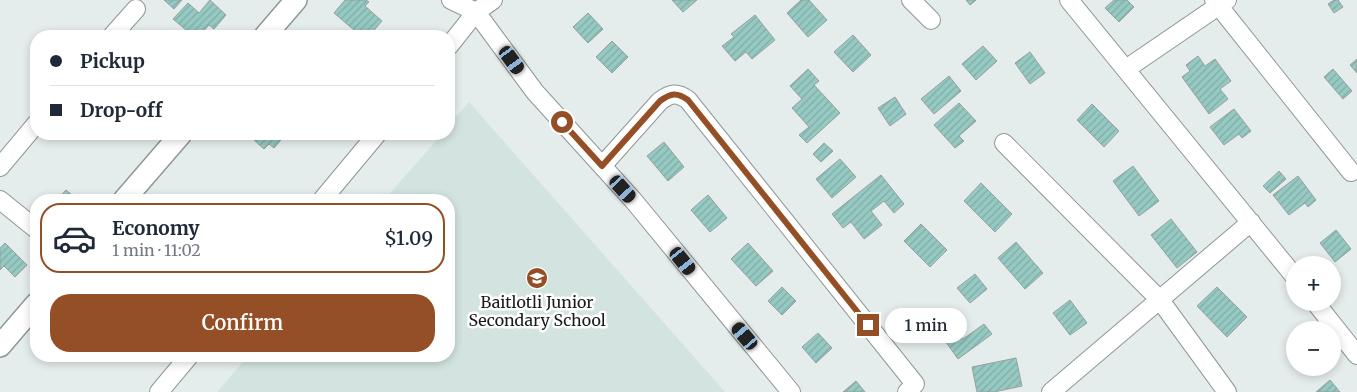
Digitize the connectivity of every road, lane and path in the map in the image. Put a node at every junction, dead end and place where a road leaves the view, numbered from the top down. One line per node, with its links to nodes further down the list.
1 (296, 0): 11 (street)
2 (451, 0): 8 (street)
3 (493, 0): 8 (street)
4 (911, 0): 9 (street)
5 (1069, 0): 13 (street)
6 (1220, 2): 13 (street); 20 (street)
7 (136, 9): 10 (street)
8 (476, 12): 12 (street); 18 (street)
9 (931, 20)
10 (117, 30)
11 (270, 30)
12 (455, 38)
13 (1126, 69): 24 (street)
14 (30, 131): 19 (street)
15 (176, 140): 21 (street)
16 (372, 140): 22 (street)
17 (1004, 142): 27 (street)
18 (602, 166): 33 (street); 35 (street)
19 (0, 167)
20 (1351, 172)
21 (129, 194)
22 (327, 194)
23 (0, 200): 25 (street)
24 (1251, 222): 26 (street); 27 (street)
25 (30, 224)
26 (1286, 266)
27 (1160, 300): 36 (street); 37 (street)
28 (30, 311): 30 (street)
29 (1322, 311): 31 (street)
30 (0, 346)
31 (1357, 355)
32 (184, 362): 34 (street)
33 (915, 390)
34 (159, 392)
35 (791, 392)
36 (1051, 392)
37 (1227, 392)

